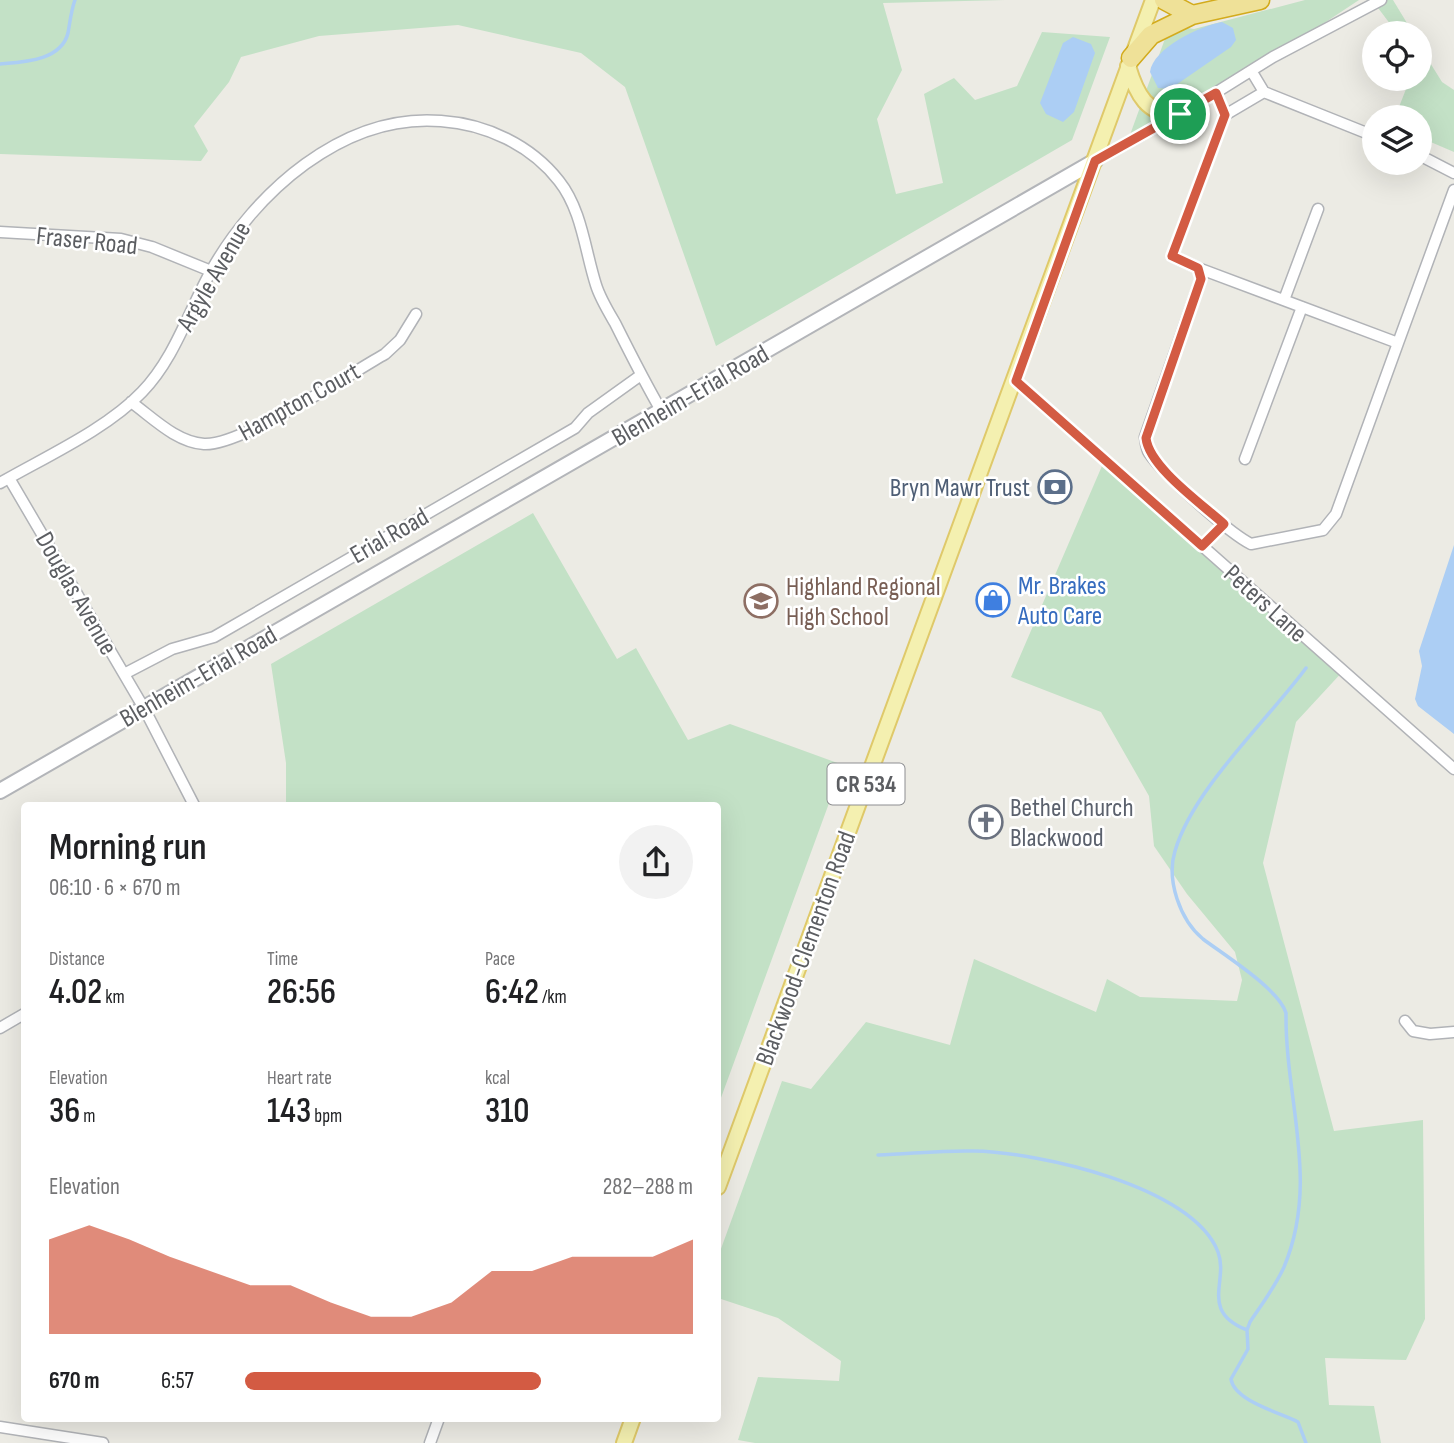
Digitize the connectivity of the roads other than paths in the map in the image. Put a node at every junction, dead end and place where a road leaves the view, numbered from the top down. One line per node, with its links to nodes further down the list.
1 (1153, 0): 6 (main road, Blackwood-Clementon Road / CR 534)
2 (1164, 0): 5 (highway)
3 (1260, 0): 5 (highway)
4 (1381, 0): 7 (street, Blenheim-Erial Road)
5 (1192, 15): 6 (highway)
6 (1130, 62): 10 (main road); 13 (main road, Blackwood-Clementon Road / CR 534)
7 (1252, 72): 8 (street); 9 (street, Blenheim-Erial Road)
8 (1264, 92): 11 (street); 12 (street)
9 (1216, 93): 10 (street, Blenheim-Erial Road); 11 (street)
10 (1180, 114): 13 (street, Blenheim-Erial Road)
11 (1225, 115): 19 (street)
12 (1362, 131)
13 (1095, 161): 26 (main road, Blackwood-Clementon Road / CR 534); 28 (main road, Blenheim-Erial Road)
14 (1432, 162): 15 (street)
15 (1454, 173)
16 (1454, 190): 24 (street)
17 (1318, 209): 21 (street)
18 (0, 232): 20 (street, Fraser Road)
19 (1198, 268): 21 (street); 31 (street)
20 (211, 271): 25 (street, Argyle Avenue); 27 (street, Argyle Avenue)
21 (1284, 300): 22 (street)
22 (1301, 307): 24 (street); 29 (street)
23 (416, 314): 27 (street, Hampton Court)
24 (1398, 343): 31 (street)
25 (641, 374): 28 (street, Argyle Avenue); 33 (street, Erial Road)
26 (1016, 381): 32 (street, Peters Lane); 42 (main road, Blackwood-Clementon Road / CR 534)
27 (131, 402): 30 (street, Argyle Avenue)
28 (662, 412): 34 (main road, Blenheim-Erial Road)
29 (1245, 459)
30 (5, 480): 33 (street, Douglas Avenue)
31 (1224, 524): 32 (street)
32 (1202, 546): 35 (street, Peters Lane)
33 (124, 674): 34 (street, Douglas Avenue)
34 (145, 709): 36 (main road, Blenheim-Erial Road); 37 (street, Douglas Avenue)
35 (1454, 769)
36 (0, 791)
37 (192, 802)
38 (21, 1016): 40 (street)
39 (1405, 1021): 41 (street)
40 (0, 1028)
41 (1454, 1032)
42 (721, 1179)
43 (438, 1422): 47 (street)
44 (632, 1422): 48 (main road)
45 (0, 1427): 46 (street)
46 (103, 1443)
47 (430, 1443)
48 (624, 1443)

